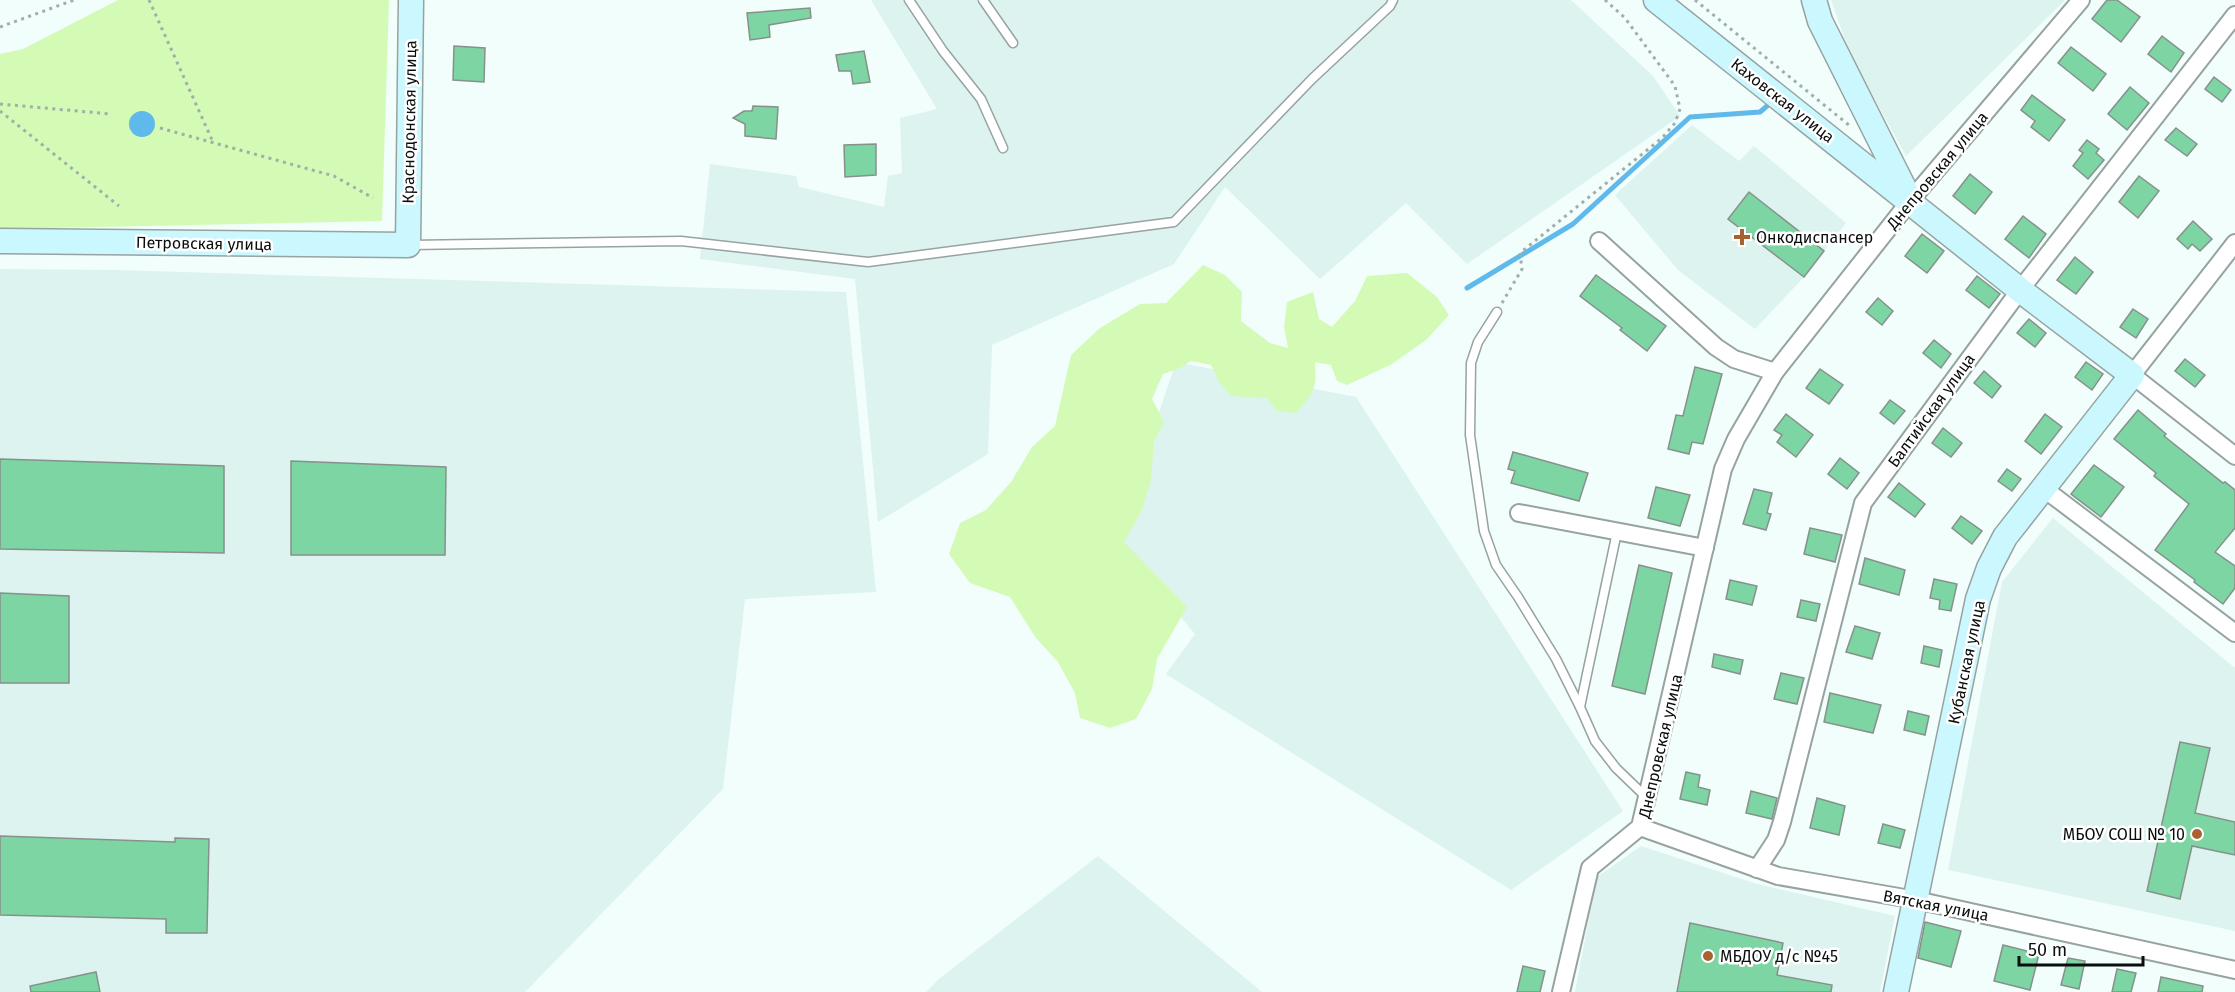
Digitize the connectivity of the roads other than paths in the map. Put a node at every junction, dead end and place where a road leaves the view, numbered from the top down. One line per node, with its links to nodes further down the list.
1 (411, 0): 15 (street, Краснодонская улица)
2 (909, 0): 10 (lane)
3 (983, 0): 9 (lane)
4 (1393, 0): 15 (lane)
5 (1656, 0): 11 (street, Каховская улица)
6 (1814, 0): 11 (street)
7 (2081, 0): 11 (street, Днепровская улица)
8 (2235, 15): 16 (street, Балтийская улица)
9 (1013, 43)
10 (1003, 148)
11 (1910, 201): 16 (street); 18 (street, Днепровская улица)
12 (0, 241): 15 (street, Петровская улица)
13 (1599, 241): 18 (street)
14 (2235, 243): 19 (street, Кубанская улица)
15 (408, 245)
16 (2020, 290): 19 (street); 29 (street, Балтийская улица)
17 (1497, 312): 26 (lane)
18 (1775, 372): 24 (street, Днепровская улица)
19 (2132, 375): 20 (street); 21 (street, Кубанская улица)
20 (2235, 456)
21 (2043, 488): 25 (street); 30 (street, Кубанская улица)
22 (1519, 513): 23 (street)
23 (1617, 532): 24 (street); 26 (lane)
24 (1705, 548): 27 (street, Днепровская улица)
25 (2235, 633)
26 (1580, 707): 27 (lane)
27 (1648, 799): 28 (street, Днепровская улица)
28 (1640, 827): 29 (street, Вятская улица); 32 (street, Днепровская улица)
29 (1757, 869): 30 (street, Вятская улица)
30 (1916, 900): 31 (street, Вятская улица); 33 (street, Кубанская улица)
31 (2235, 970)
32 (1561, 992)
33 (1896, 992)

